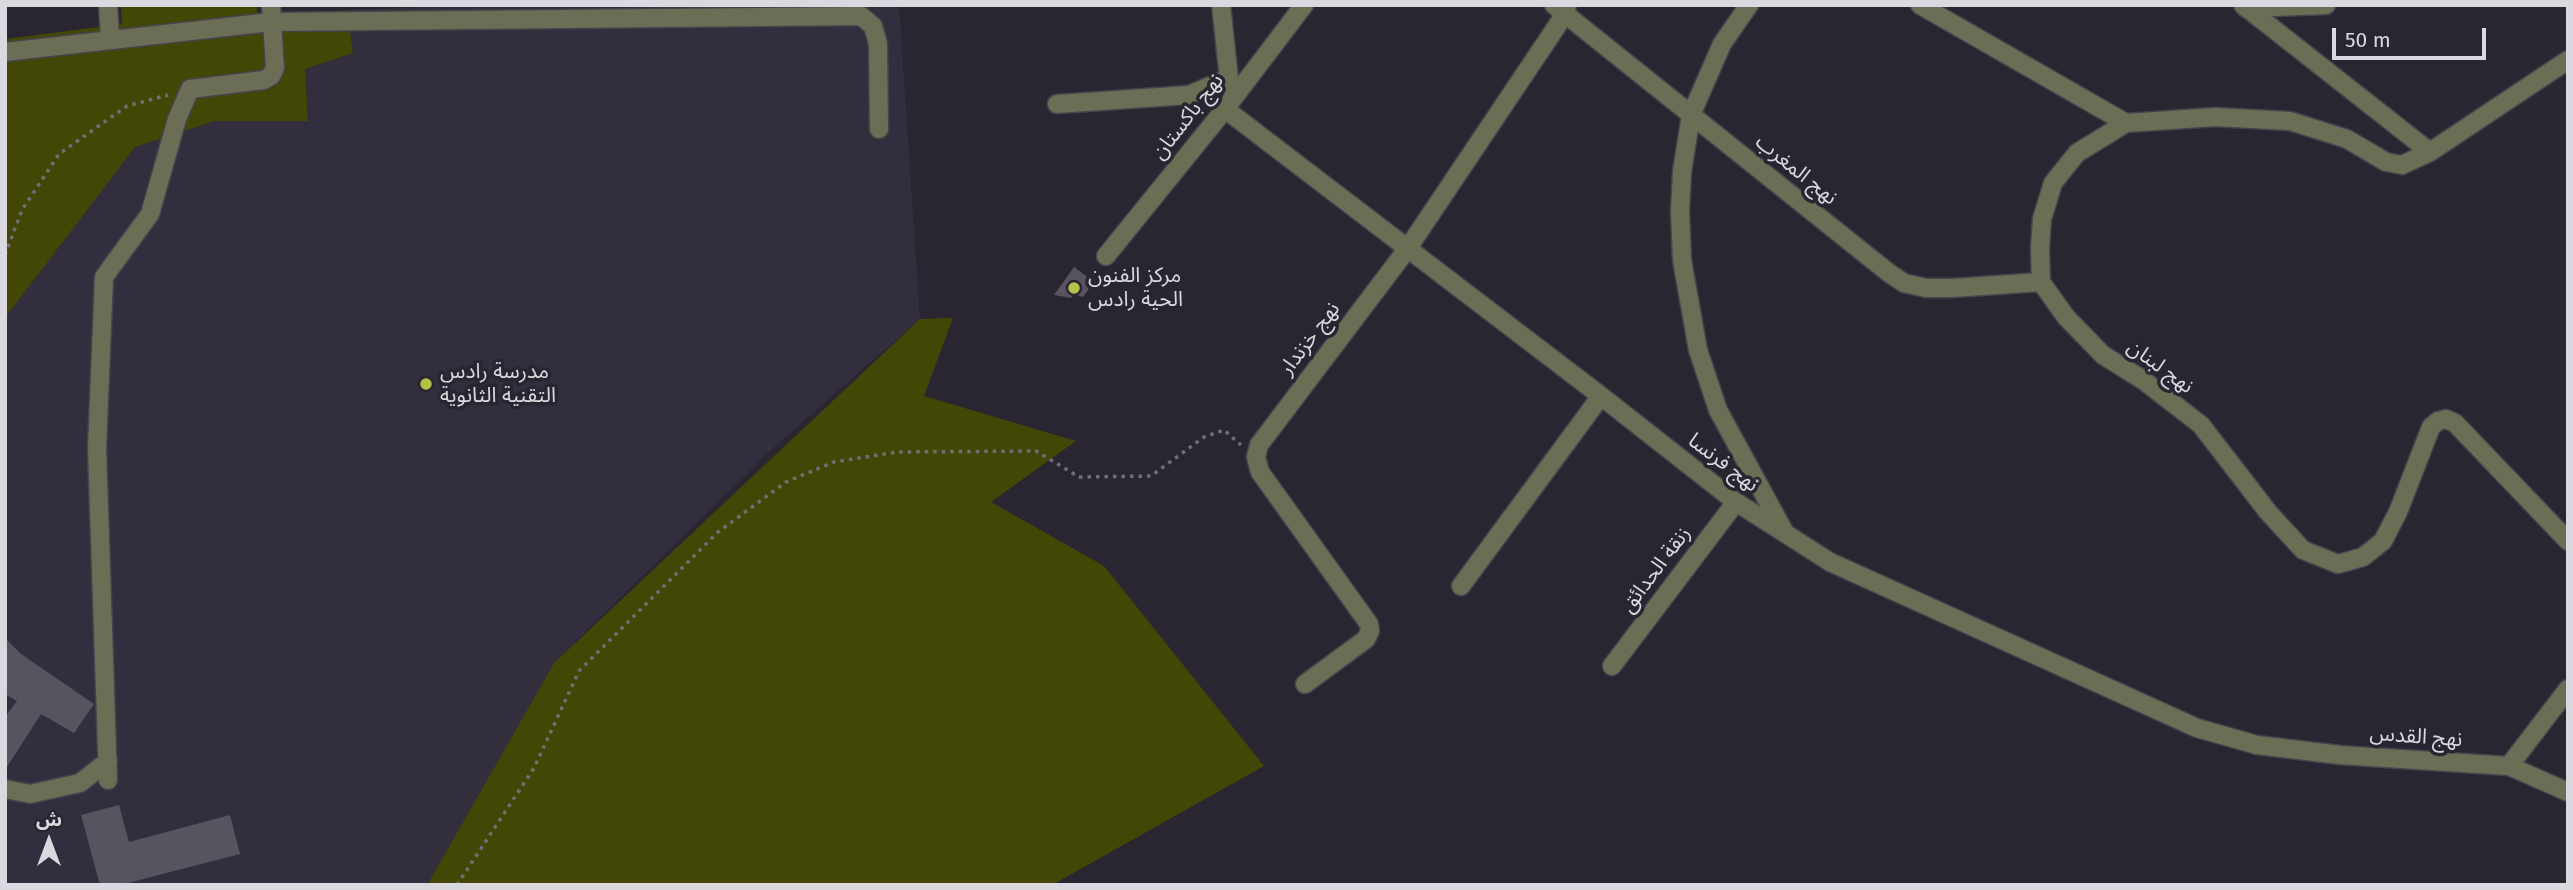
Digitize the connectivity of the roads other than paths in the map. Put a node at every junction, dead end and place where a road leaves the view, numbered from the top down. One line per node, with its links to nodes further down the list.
1 (108, 5): 10 (street)
2 (1221, 5): 13 (street)
3 (1304, 5): 15 (street, نهج باكستان)
4 (1749, 5): 16 (street)
5 (1920, 5): 17 (street)
6 (2326, 5): 7 (street)
7 (2245, 7): 19 (street)
8 (1562, 8): 16 (street, نهج المغرب); 20 (street, نهج خزندار)
9 (271, 14): 10 (street); 18 (street); 32 (street)
10 (110, 39): 11 (street)
11 (5, 52)
12 (2568, 60): 19 (street)
13 (1229, 78): 14 (street); 15 (street)
14 (1057, 104)
15 (1228, 104): 20 (street, نهج فرنسا); 21 (street, نهج باكستان)
16 (1691, 115): 22 (street, نهج المغرب); 25 (street)
17 (2126, 123): 19 (street); 22 (street)
18 (879, 129)
19 (2430, 152)
20 (1408, 248): 23 (street, نهج فرنسا); 29 (street, نهج خزندار)
21 (1106, 256)
22 (2040, 282): 26 (street, نهج لبنان)
23 (1601, 396): 24 (street, نهج فرنسا); 27 (street)
24 (1736, 502): 25 (street, نهج فرنسا); 28 (street, زنقة الحدائق)
25 (1787, 536): 31 (street, نهج فرنسا)
26 (2568, 541)
27 (1461, 586)
28 (1612, 666)
29 (1305, 684)
30 (2568, 689): 33 (street)
31 (2257, 745): 33 (street, نهج القدس)
32 (108, 761): 34 (street); 35 (street)
33 (2509, 766): 36 (street, نهج القدس)
34 (108, 780)
35 (5, 789)
36 (2568, 792)

